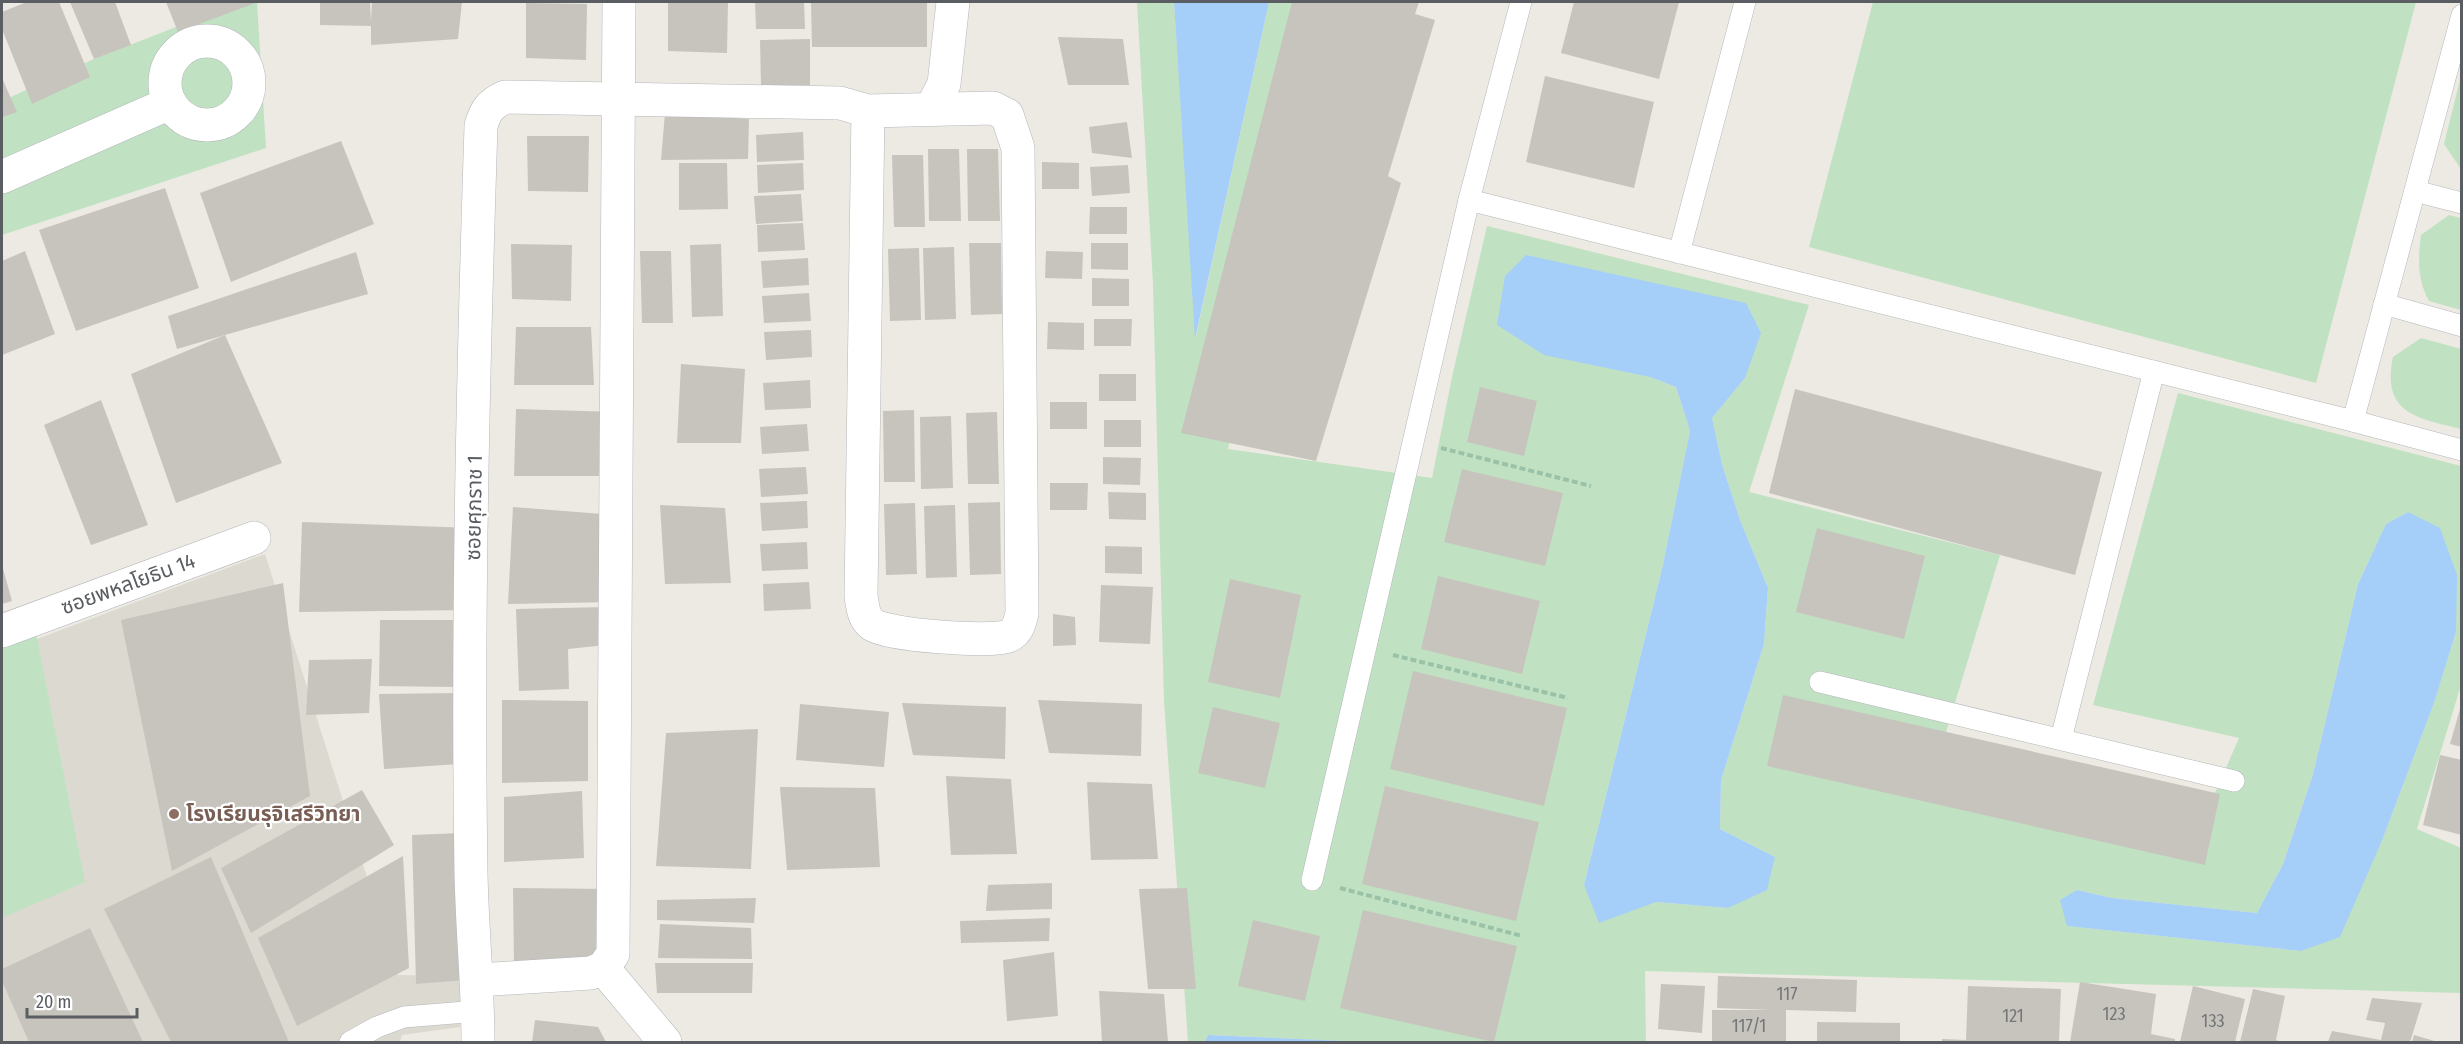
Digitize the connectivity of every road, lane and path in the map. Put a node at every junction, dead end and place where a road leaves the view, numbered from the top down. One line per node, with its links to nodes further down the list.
1 (619, 2): 6 (street)
2 (953, 2): 8 (street)
3 (1521, 2): 12 (lane)
4 (1745, 2): 14 (lane)
5 (2462, 15): 11 (lane)
6 (618, 99): 9 (street, ซอยศุภราช 1); 31 (street); 32 (street, ซอยศุภราช 1)
7 (170, 103): 10 (street)
8 (932, 109): 9 (street, ซอยศุภราช 1); 9 (street, ซอยศุภราช 1)
9 (868, 111)
10 (2, 177)
11 (2415, 191): 13 (lane); 15 (lane)
12 (1469, 200): 14 (lane); 19 (lane)
13 (2462, 203)
14 (1679, 252): 17 (lane)
15 (2384, 304): 16 (lane); 18 (lane)
16 (2462, 326)
17 (2154, 371): 18 (lane); 27 (lane)
18 (2353, 421): 20 (lane)
19 (1413, 441): 21 (path); 24 (lane)
20 (2462, 450)
21 (1591, 486)
22 (254, 538): 23 (street, ซอยพหลโยธิน 14)
23 (2, 631)
24 (1366, 648): 26 (path); 29 (lane)
25 (1820, 682): 27 (lane)
26 (1568, 698)
27 (2061, 739): 28 (lane)
28 (2234, 781)
29 (1312, 880): 30 (path)
30 (1522, 936)
31 (603, 968): 32 (street); 34 (street)
32 (478, 1011): 33 (lane)
33 (350, 1042)
34 (665, 1042)

